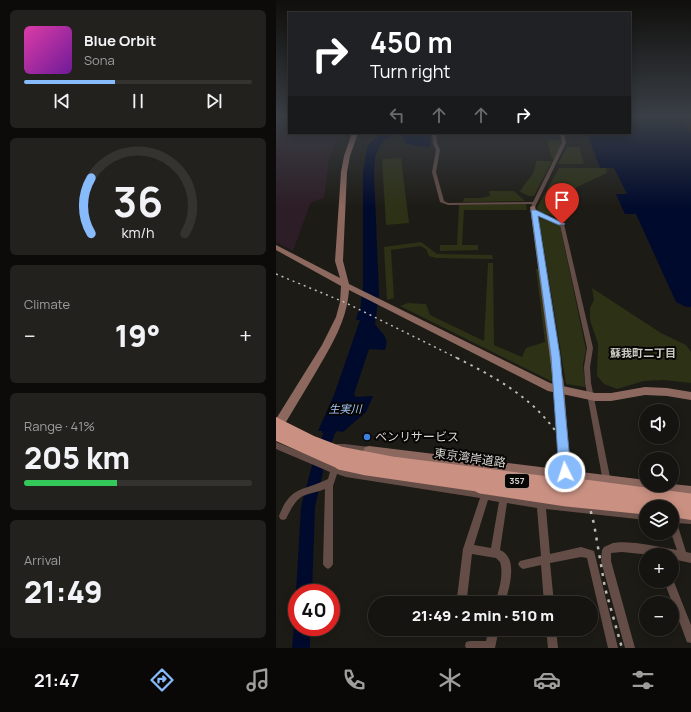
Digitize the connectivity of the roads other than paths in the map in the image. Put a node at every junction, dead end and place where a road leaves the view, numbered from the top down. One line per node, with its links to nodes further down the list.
1 (350, 147): 6 (street)
2 (436, 147): 4 (street)
3 (562, 147): 4 (street)
4 (534, 208): 7 (street); 18 (street, bridge)
5 (276, 247): 6 (street)
6 (345, 284): 7 (street); 9 (street)
7 (591, 396): 8 (street); 16 (street)
8 (691, 396)
9 (277, 427): 11 (highway, 東京湾岸道路 / 357)
10 (276, 445): 11 (street)
11 (304, 448): 13 (highway, 東京湾岸道路 / 357); 14 (street); 18 (highway, 東京湾岸道路 / 357, bridge)
12 (369, 451): 13 (street); 16 (street)
13 (337, 452): 18 (highway, 東京湾岸道路 / 357, bridge)
14 (333, 469): 15 (street); 19 (street)
15 (330, 482): 27 (street); 36 (street)
16 (607, 482): 17 (street)
17 (691, 492)
18 (566, 493): 21 (highway, 東京湾岸道路 / 357, bridge); 23 (highway, 東京湾岸道路 / 357, bridge)
19 (485, 495): 20 (street); 31 (street)
20 (504, 498): 22 (street); 33 (street)
21 (691, 502)
22 (540, 504): 26 (street); 35 (street)
23 (639, 504)
24 (679, 510): 25 (highway)
25 (691, 512)
26 (639, 515)
27 (283, 516)
28 (679, 519): 29 (street)
29 (691, 520)
30 (679, 538): 34 (street)
31 (468, 549): 33 (street); 39 (street)
32 (639, 550): 48 (street)
33 (495, 554): 40 (street)
34 (687, 557)
35 (546, 559): 37 (street); 41 (street); 47 (street)
36 (328, 564)
37 (523, 564)
38 (672, 588): 42 (street)
39 (462, 596)
40 (502, 596)
41 (549, 596)
42 (690, 632)
43 (493, 636): 45 (street)
44 (552, 636): 46 (street)
45 (470, 646)
46 (553, 648)
47 (613, 648)
48 (630, 648)

